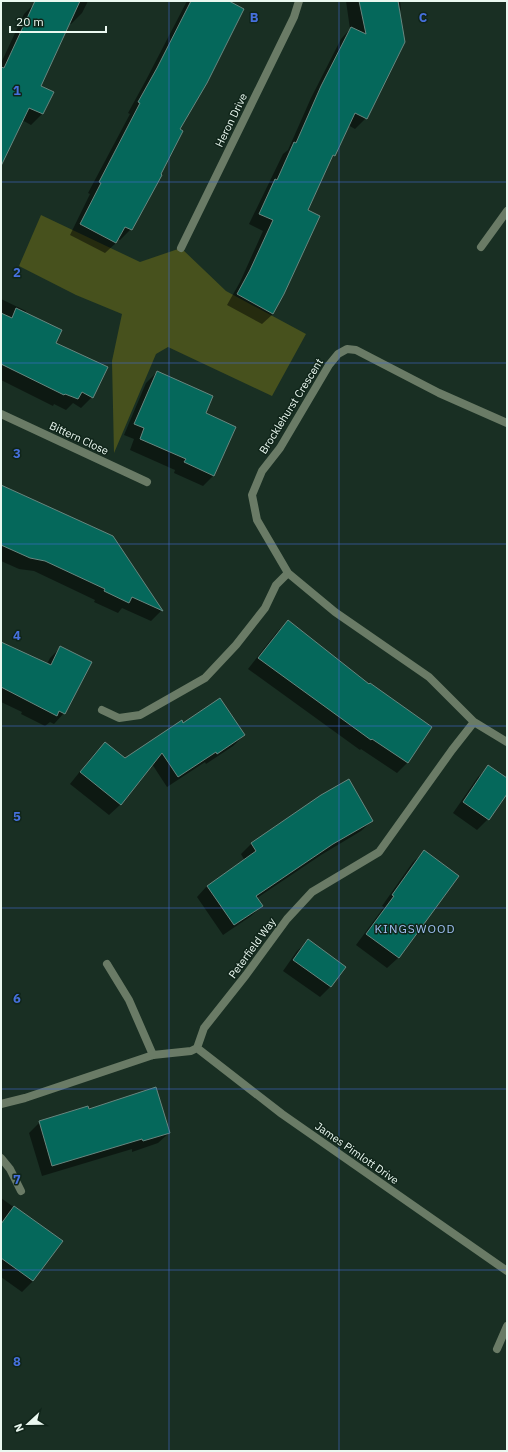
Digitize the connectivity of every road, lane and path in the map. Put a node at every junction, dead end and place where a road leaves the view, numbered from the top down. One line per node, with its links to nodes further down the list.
1 (299, 1): 4 (street, Heron Drive)
2 (507, 211): 3 (street)
3 (481, 247)
4 (181, 248)
5 (1, 414): 7 (street, Bittern Close)
6 (507, 423): 8 (street, Brocklehurst Crescent)
7 (147, 482)
8 (288, 573): 9 (street); 10 (street, Brocklehurst Crescent)
9 (102, 710)
10 (474, 722): 11 (street, Brocklehurst Crescent); 13 (street, Peterfield Way)
11 (507, 742)
12 (107, 964): 14 (street)
13 (197, 1048): 14 (street); 18 (street, James Pimlott Drive)
14 (153, 1055): 15 (street)
15 (1, 1104)
16 (1, 1158): 17 (street)
17 (21, 1191)
18 (507, 1271)
19 (507, 1326): 20 (street)
20 (497, 1349)

